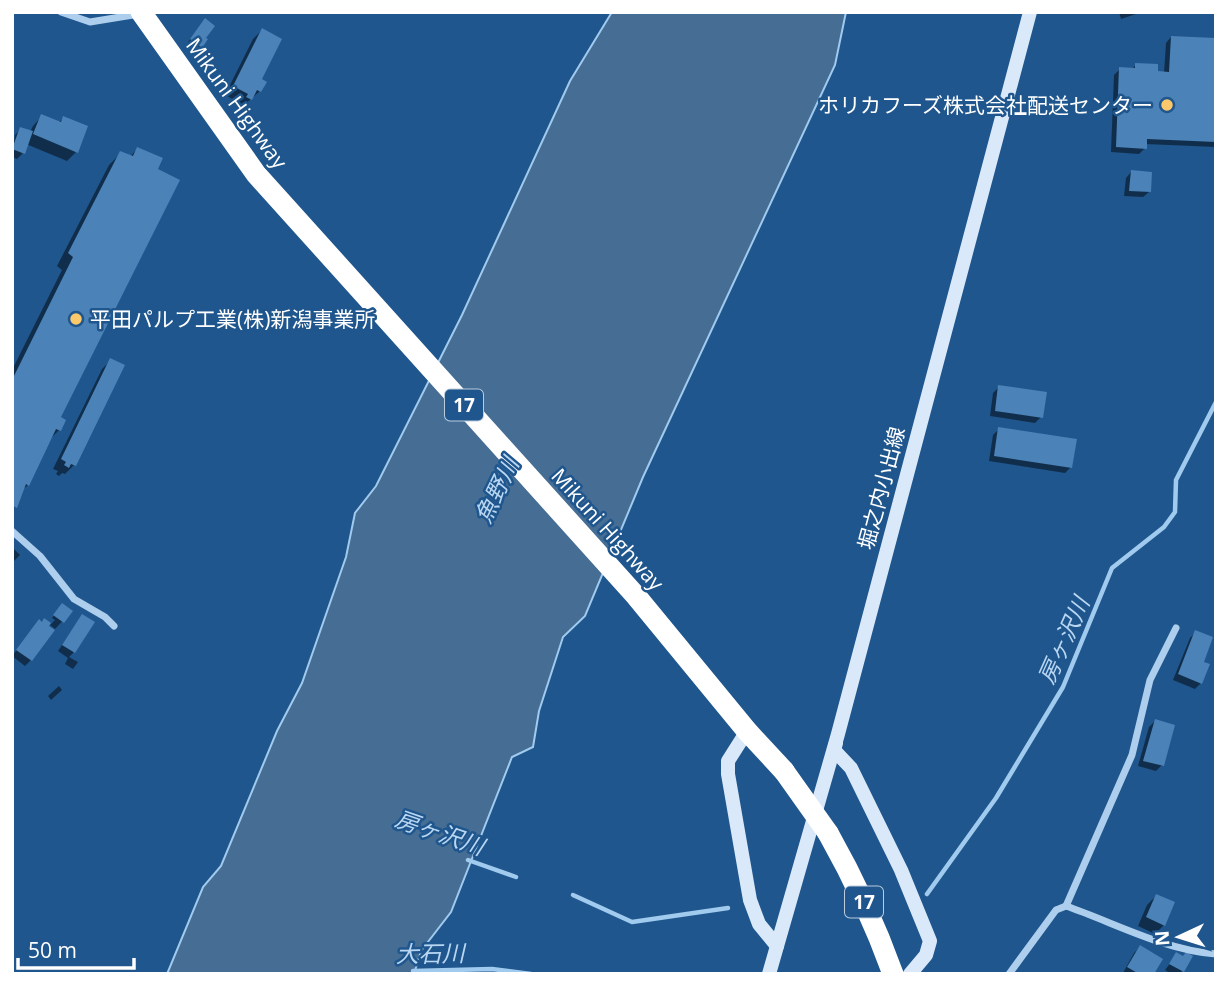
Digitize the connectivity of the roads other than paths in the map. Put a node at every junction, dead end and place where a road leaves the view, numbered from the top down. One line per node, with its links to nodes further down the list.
1 (61, 12): 3 (street)
2 (1030, 12): 8 (main road, 堀之内小出線)
3 (141, 13): 7 (highway, Mikuni Highway / 17)
4 (12, 531): 5 (street)
5 (114, 625)
6 (1176, 628): 9 (street)
7 (747, 731): 10 (main road); 13 (highway, Mikuni Highway / 17, bridge)
8 (834, 750): 10 (main road, 堀之内小出線); 14 (main road)
9 (1066, 906): 11 (street); 15 (street)
10 (777, 946): 12 (main road, 堀之内小出線)
11 (1216, 954)
12 (769, 974)
13 (892, 974)
14 (910, 974)
15 (1009, 974)

